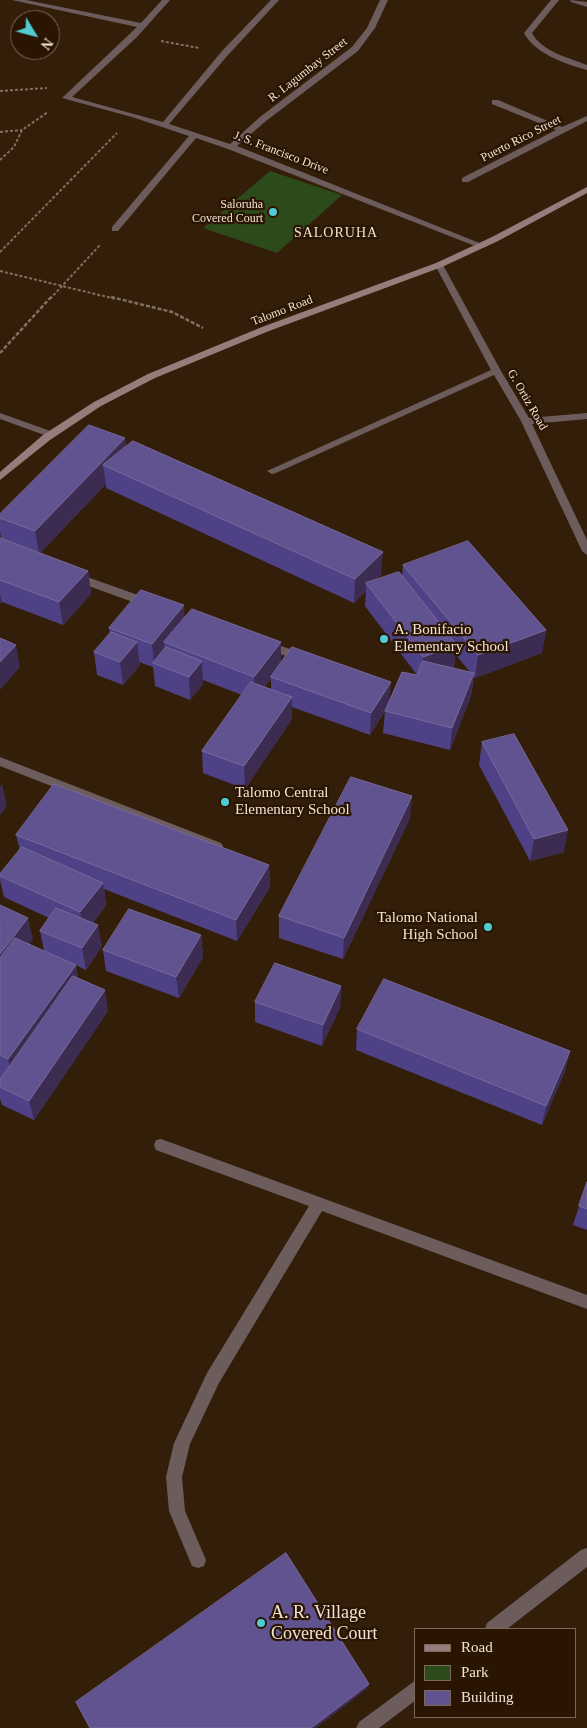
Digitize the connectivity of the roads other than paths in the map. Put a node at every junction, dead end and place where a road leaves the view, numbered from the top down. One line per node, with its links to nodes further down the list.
1 (16, 0): 8 (street)
2 (166, 0): 8 (street)
3 (275, 0): 12 (street)
4 (384, 0): 15 (street, R. Lagumbay Street)
5 (555, 0): 9 (street)
6 (574, 0): 7 (street)
7 (587, 5)
8 (142, 26): 12 (street, J. S. Francisco Drive)
9 (587, 68)
10 (494, 102): 13 (street)
11 (587, 118): 13 (street, Puerto Rico Street)
12 (165, 124): 14 (street, J. S. Francisco Drive)
13 (562, 130): 16 (street, Puerto Rico Street)
14 (195, 134): 15 (street, J. S. Francisco Drive); 18 (street)
15 (231, 147): 19 (street, J. S. Francisco Drive)
16 (465, 180)
17 (587, 190): 19 (street, Talomo Road)
18 (114, 229)
19 (483, 246): 20 (street, Talomo Road)
20 (439, 265): 21 (street, G. Ortiz Road); 25 (street, Talomo Road)
21 (496, 371): 24 (street, G. Ortiz Road); 26 (street)
22 (0, 416): 25 (street)
23 (587, 416): 24 (street)
24 (526, 421): 28 (street, G. Ortiz Road)
25 (50, 434): 27 (street, Talomo Road)
26 (272, 470)
27 (0, 477)
28 (587, 551)
29 (65, 573): 30 (street)
30 (158, 606)
31 (251, 640): 32 (street)
32 (316, 663)
33 (0, 761): 34 (street)
34 (226, 849)
35 (161, 1145): 36 (street)
36 (319, 1203): 37 (street); 39 (street)
37 (587, 1302)
38 (587, 1556): 40 (street)
39 (198, 1560)
40 (494, 1628)
41 (414, 1691): 42 (street)
42 (365, 1728)

